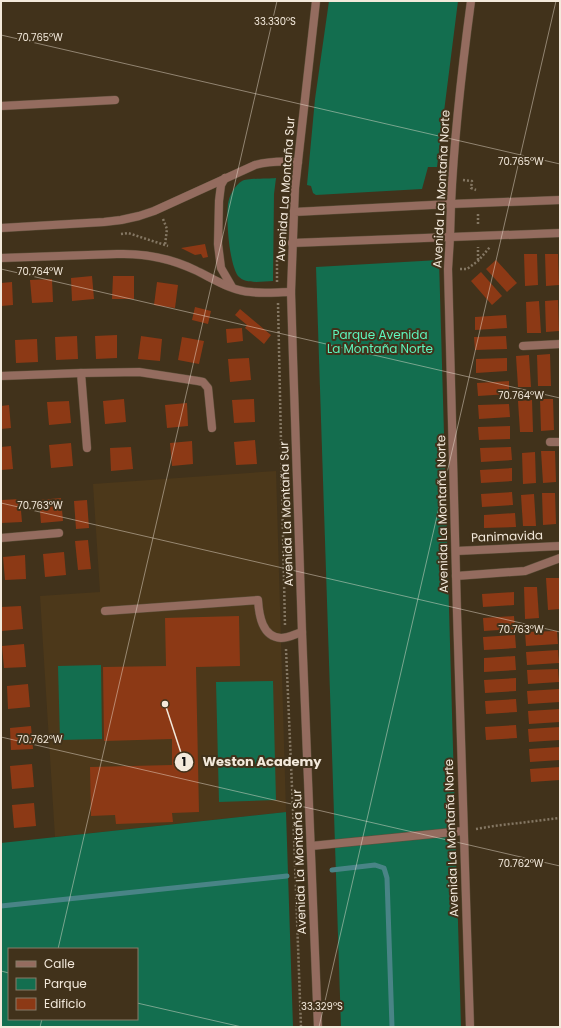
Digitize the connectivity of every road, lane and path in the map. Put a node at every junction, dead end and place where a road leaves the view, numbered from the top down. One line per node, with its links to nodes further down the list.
1 (316, 1): 5 (street, Avenida La Montaña Sur)
2 (471, 1): 10 (street, Avenida La Montaña Norte)
3 (115, 100): 4 (street)
4 (1, 106)
5 (298, 162): 6 (street); 11 (street, Avenida La Montaña Sur)
6 (225, 178): 13 (street); 21 (street)
7 (472, 181): 8 (path)
8 (479, 192)
9 (560, 200): 10 (street)
10 (451, 204): 11 (street); 15 (street, Avenida La Montaña Norte)
11 (294, 212): 16 (street, Avenida La Montaña Sur)
12 (162, 215): 17 (path)
13 (1, 228)
14 (560, 233): 15 (street)
15 (450, 238): 16 (street); 34 (street, Avenida La Montaña Norte)
16 (292, 243): 22 (street, Avenida La Montaña Sur)
17 (165, 245)
18 (1, 258): 21 (street)
19 (478, 261): 20 (path)
20 (467, 269)
21 (232, 287): 22 (street)
22 (291, 292): 38 (street, Avenida La Montaña Sur)
23 (560, 344): 24 (street)
24 (523, 346)
25 (81, 372): 26 (street); 27 (street); 30 (street)
26 (1, 376)
27 (212, 428)
28 (550, 442): 29 (street)
29 (560, 442)
30 (87, 448)
31 (59, 533): 32 (street)
32 (1, 538)
33 (560, 546): 34 (street, Panimavida)
34 (456, 550): 36 (street, Avenida La Montaña Norte)
35 (560, 558): 36 (street)
36 (456, 576): 40 (street, Avenida La Montaña Norte)
37 (105, 611): 38 (street)
38 (302, 632): 41 (street, Avenida La Montaña Sur)
39 (560, 818): 40 (path)
40 (463, 831): 41 (street); 43 (street, Avenida La Montaña Norte)
41 (311, 846): 42 (street, Avenida La Montaña Sur)
42 (318, 1027)
43 (470, 1027)

